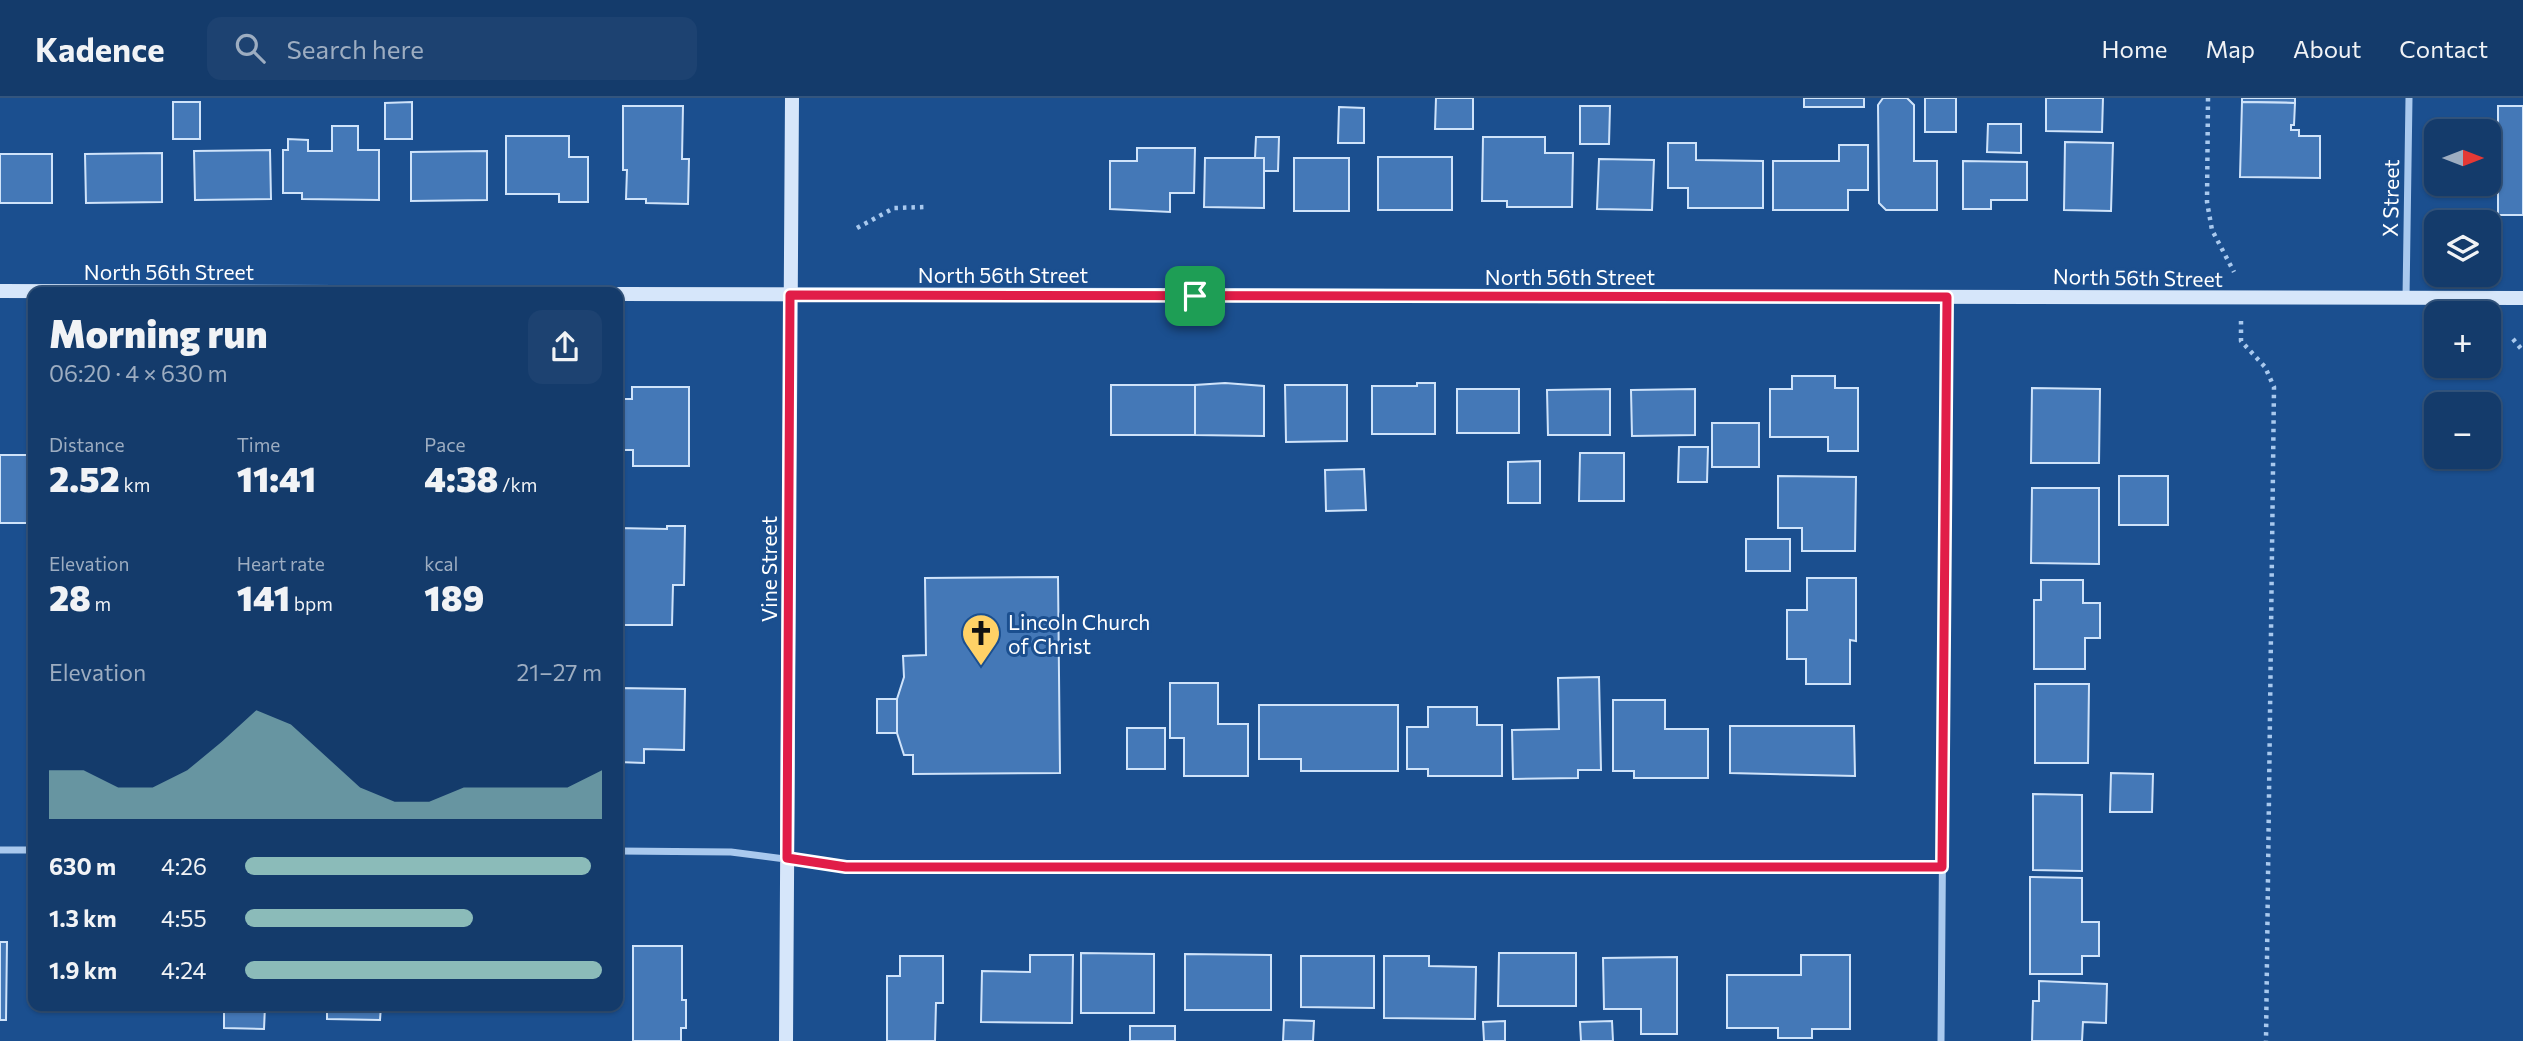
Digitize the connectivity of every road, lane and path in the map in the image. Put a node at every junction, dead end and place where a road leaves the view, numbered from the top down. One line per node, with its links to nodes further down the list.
1 (792, 98): 10 (main road, Vine Street)
2 (2208, 98): 6 (path)
3 (2409, 98): 12 (street, X Street)
4 (927, 207): 5 (path)
5 (857, 228)
6 (2234, 272)
7 (0, 291): 8 (main road, North 56th Street)
8 (28, 291)
9 (623, 294): 10 (main road, North 56th Street)
10 (790, 295): 11 (main road, North 56th Street); 20 (main road, Vine Street)
11 (1947, 297): 12 (main road, North 56th Street); 21 (street)
12 (2406, 298): 13 (main road, North 56th Street)
13 (2523, 298)
14 (2241, 317): 24 (path)
15 (2513, 339): 16 (path)
16 (2523, 351)
17 (0, 850): 18 (street)
18 (28, 850)
19 (623, 851): 20 (street)
20 (787, 858): 21 (street); 22 (main road, Vine Street)
21 (1942, 867): 23 (street)
22 (786, 1041)
23 (1941, 1041)
24 (2266, 1041)

